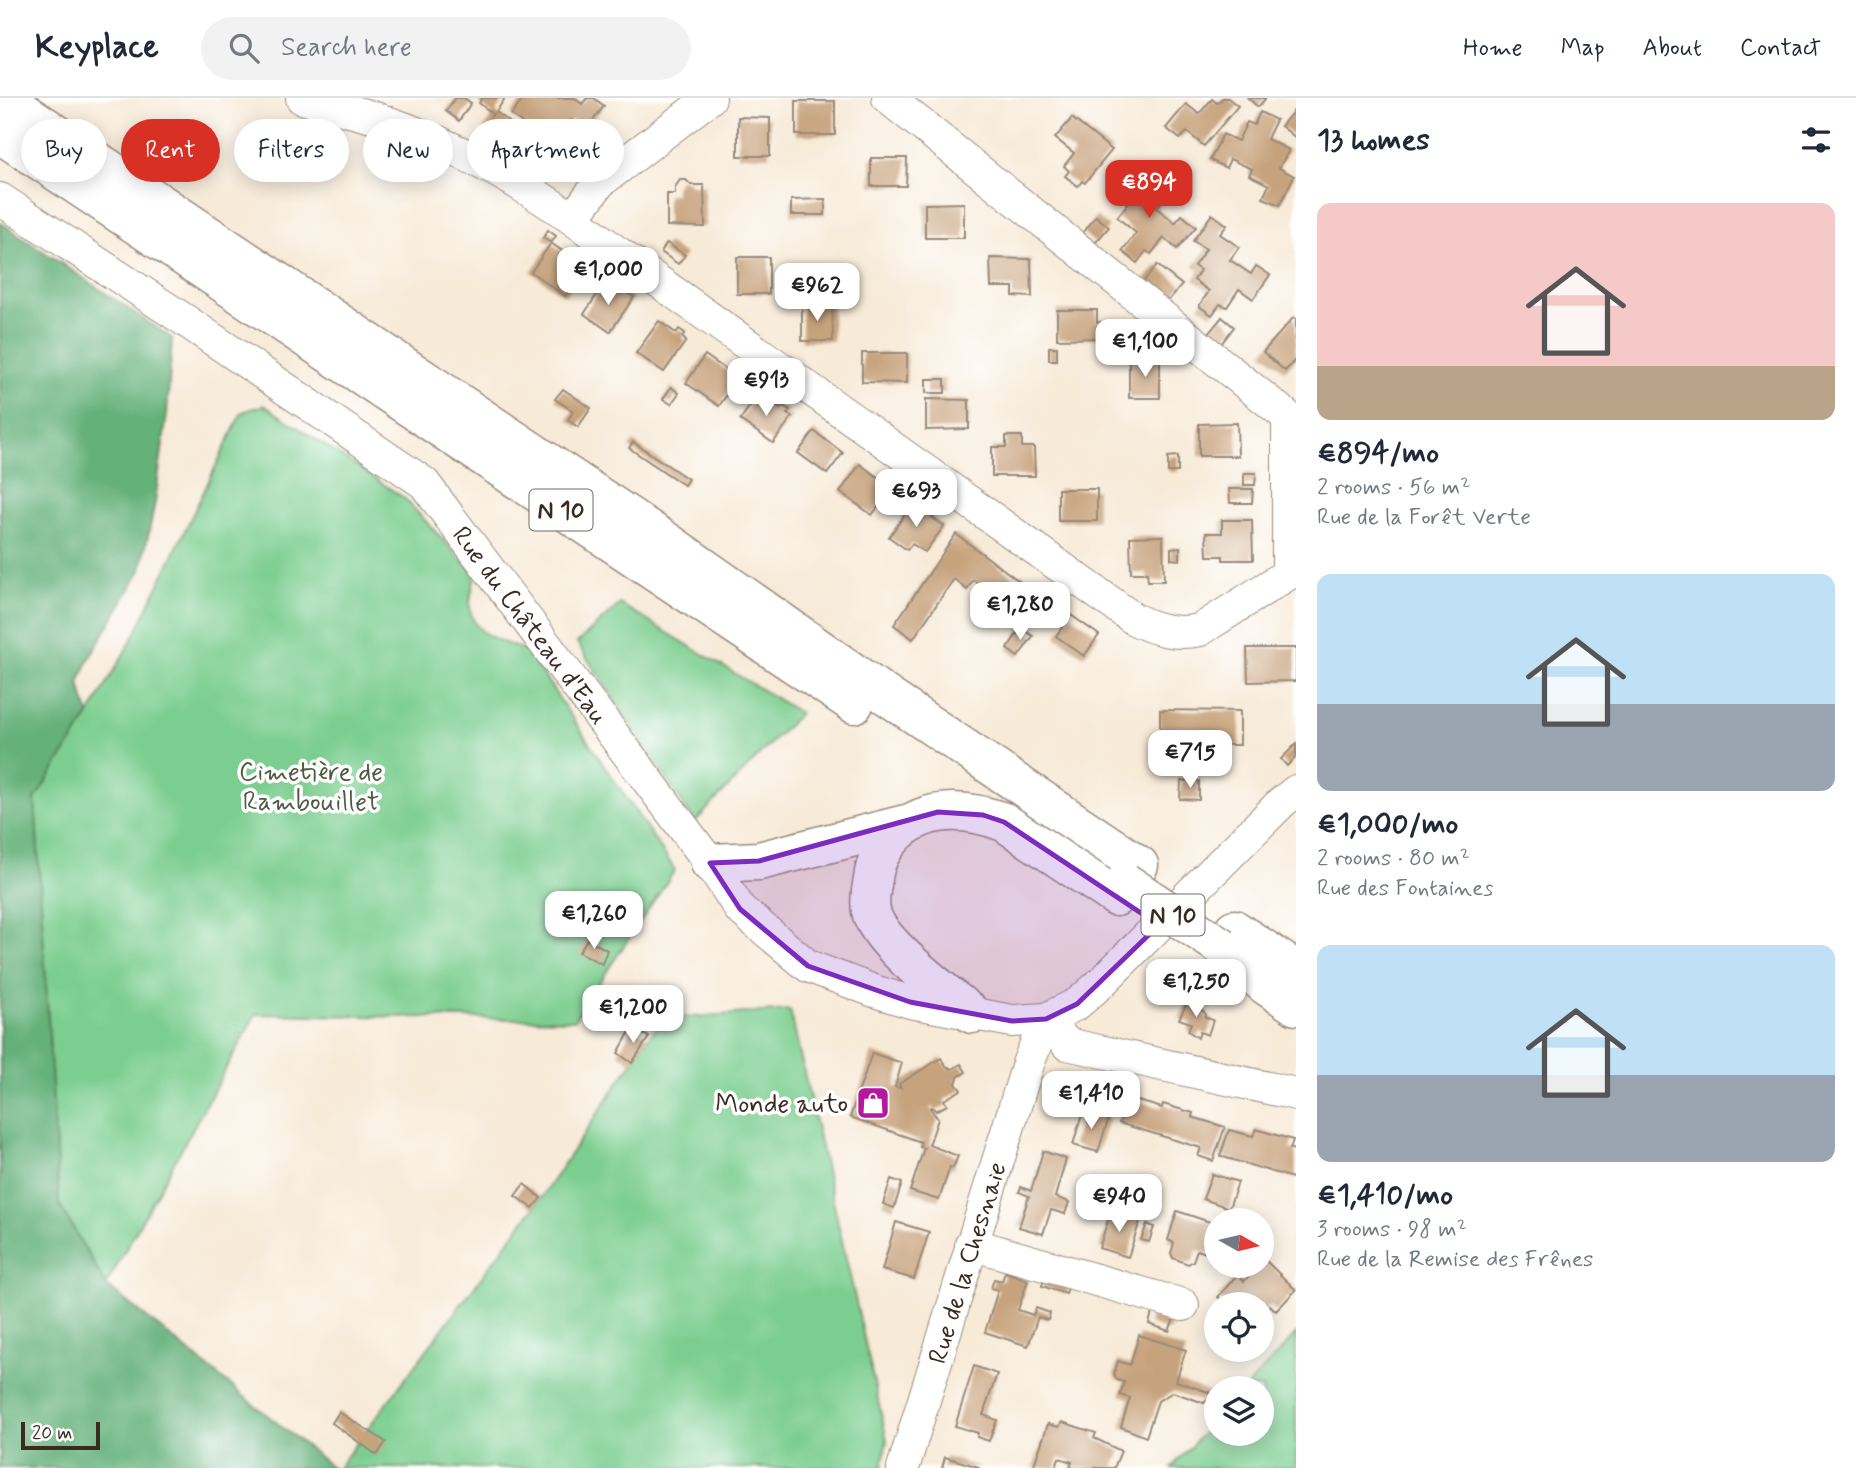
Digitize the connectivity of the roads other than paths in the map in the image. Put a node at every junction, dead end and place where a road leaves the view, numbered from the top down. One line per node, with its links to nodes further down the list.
1 (3, 98): 13 (main road, N 10)
2 (302, 98): 7 (street)
3 (710, 98): 7 (street)
4 (888, 98): 8 (street)
5 (0, 134): 13 (main road, N 10)
6 (0, 199): 12 (street, Rue du Château d'Eau)
7 (573, 218): 9 (street)
8 (1292, 413): 9 (street)
9 (1292, 577)
10 (1296, 791): 17 (street)
11 (906, 824): 12 (main road); 13 (main road); 16 (main road)
12 (710, 863): 16 (street, Rue du Château d'Eau)
13 (1127, 881): 14 (main road, N 10, bridge)
14 (1280, 978): 15 (main road, N 10)
15 (1296, 1006)
16 (972, 1014): 17 (street, Rue du Château d'Eau)
17 (1046, 1019): 18 (street); 19 (street, Rue de la Chesnaie)
18 (1296, 1094)
19 (971, 1244): 20 (street); 21 (street, Rue de la Chesnaie)
20 (1183, 1305)
21 (903, 1468)

